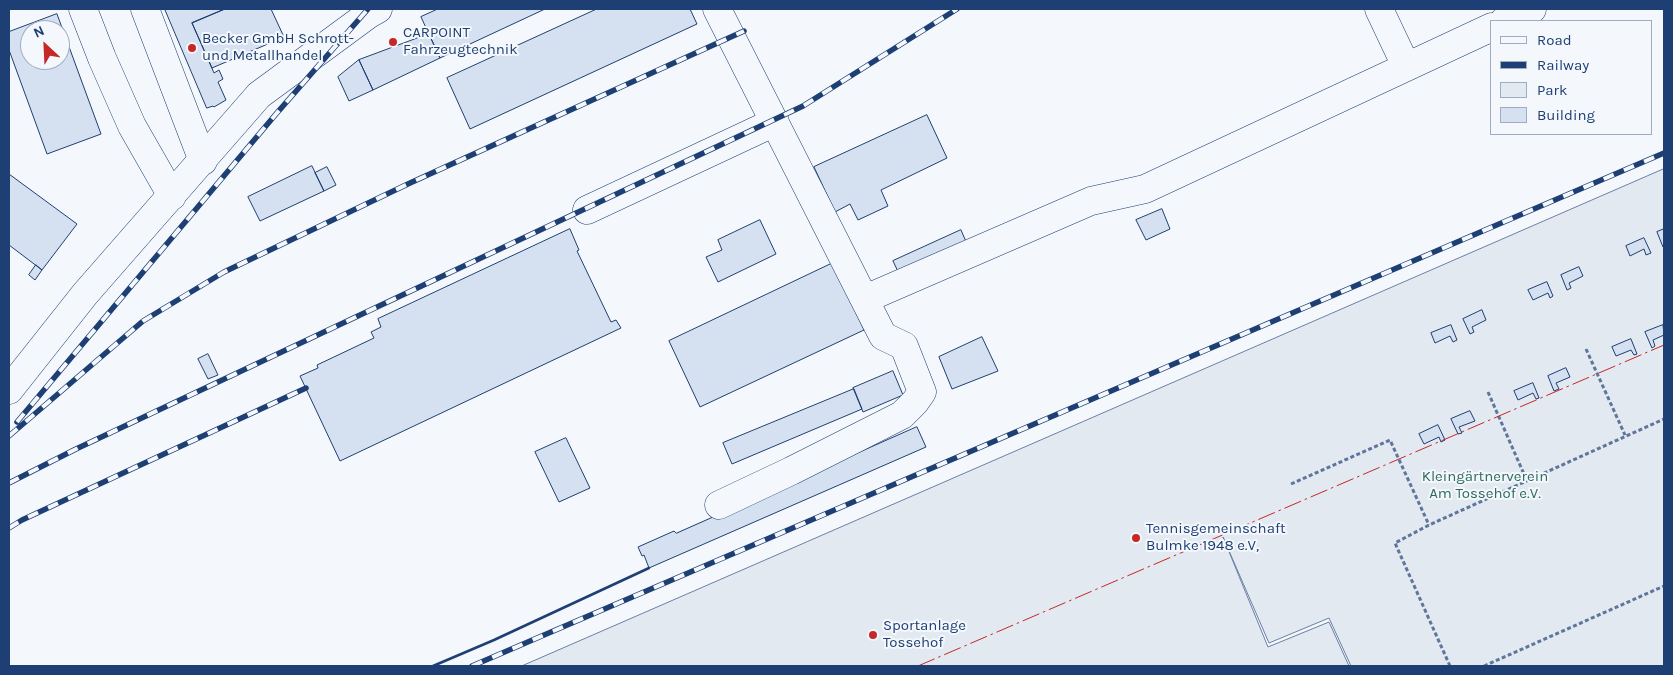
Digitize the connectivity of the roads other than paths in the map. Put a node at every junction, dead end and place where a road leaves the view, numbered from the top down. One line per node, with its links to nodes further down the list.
1 (83, 9): 12 (lane)
2 (145, 9): 11 (lane)
3 (378, 9): 11 (lane)
4 (717, 9): 10 (lane)
5 (1379, 9): 9 (lane)
6 (1532, 9): 7 (lane)
7 (1506, 20)
8 (1490, 28): 9 (lane)
9 (1406, 66): 14 (lane)
10 (775, 122): 13 (lane); 14 (lane)
11 (203, 161): 12 (lane)
12 (172, 196): 15 (lane)
13 (587, 210)
14 (865, 299): 16 (lane)
15 (9, 390)
16 (719, 505)

